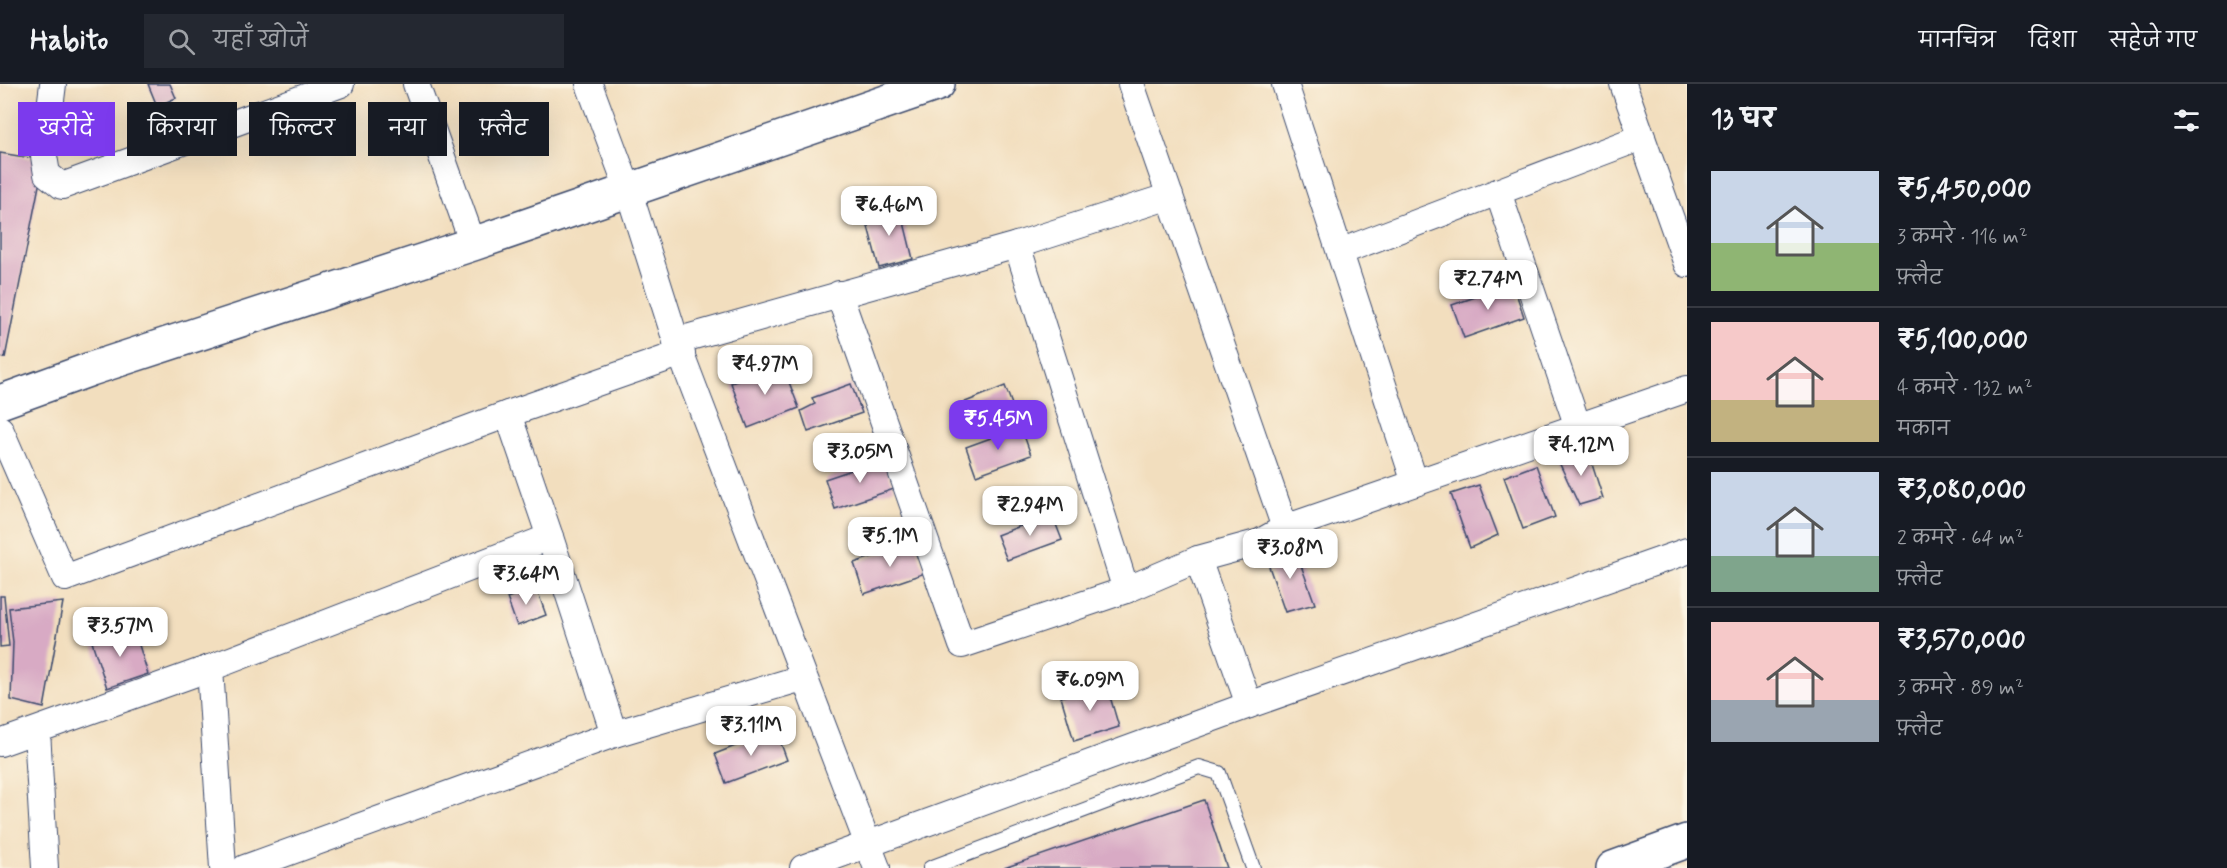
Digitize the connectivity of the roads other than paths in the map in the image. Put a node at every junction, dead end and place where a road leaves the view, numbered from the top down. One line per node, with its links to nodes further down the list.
1 (53, 84): 2 (street)
2 (341, 84)
3 (416, 84): 13 (street)
4 (589, 84): 10 (street)
5 (938, 84): 10 (street)
6 (1131, 84): 12 (street)
7 (1285, 84): 15 (street)
8 (1623, 84): 9 (street)
9 (1642, 137): 11 (street); 16 (street)
10 (628, 189): 13 (street); 18 (street)
11 (1498, 192): 15 (street); 22 (street)
12 (1170, 196): 14 (street); 25 (street)
13 (473, 244): 20 (street)
14 (1017, 245): 17 (street); 29 (street)
15 (1340, 252): 24 (street)
16 (1687, 264)
17 (839, 294): 18 (street); 29 (street)
18 (679, 347): 21 (street); 31 (street)
19 (1687, 389): 22 (street)
20 (0, 402)
21 (508, 414): 23 (street); 26 (street)
22 (1578, 427): 24 (street)
23 (0, 429)
24 (1415, 483): 25 (street)
25 (1285, 528): 28 (street)
26 (550, 537): 30 (street); 34 (street)
27 (1687, 551): 32 (street)
28 (1198, 559): 29 (street); 32 (street)
29 (1126, 590)
30 (210, 668): 33 (street); 40 (street)
31 (802, 678): 34 (street); 37 (street)
32 (1249, 705): 37 (street)
33 (37, 730): 35 (street); 39 (street)
34 (614, 734): 41 (street)
35 (0, 743)
36 (1687, 842): 44 (street)
37 (873, 856): 42 (street)
38 (940, 866): 43 (lane)
39 (45, 868)
40 (223, 868)
41 (245, 868)
42 (803, 868)
43 (1252, 868)
44 (1613, 868)

